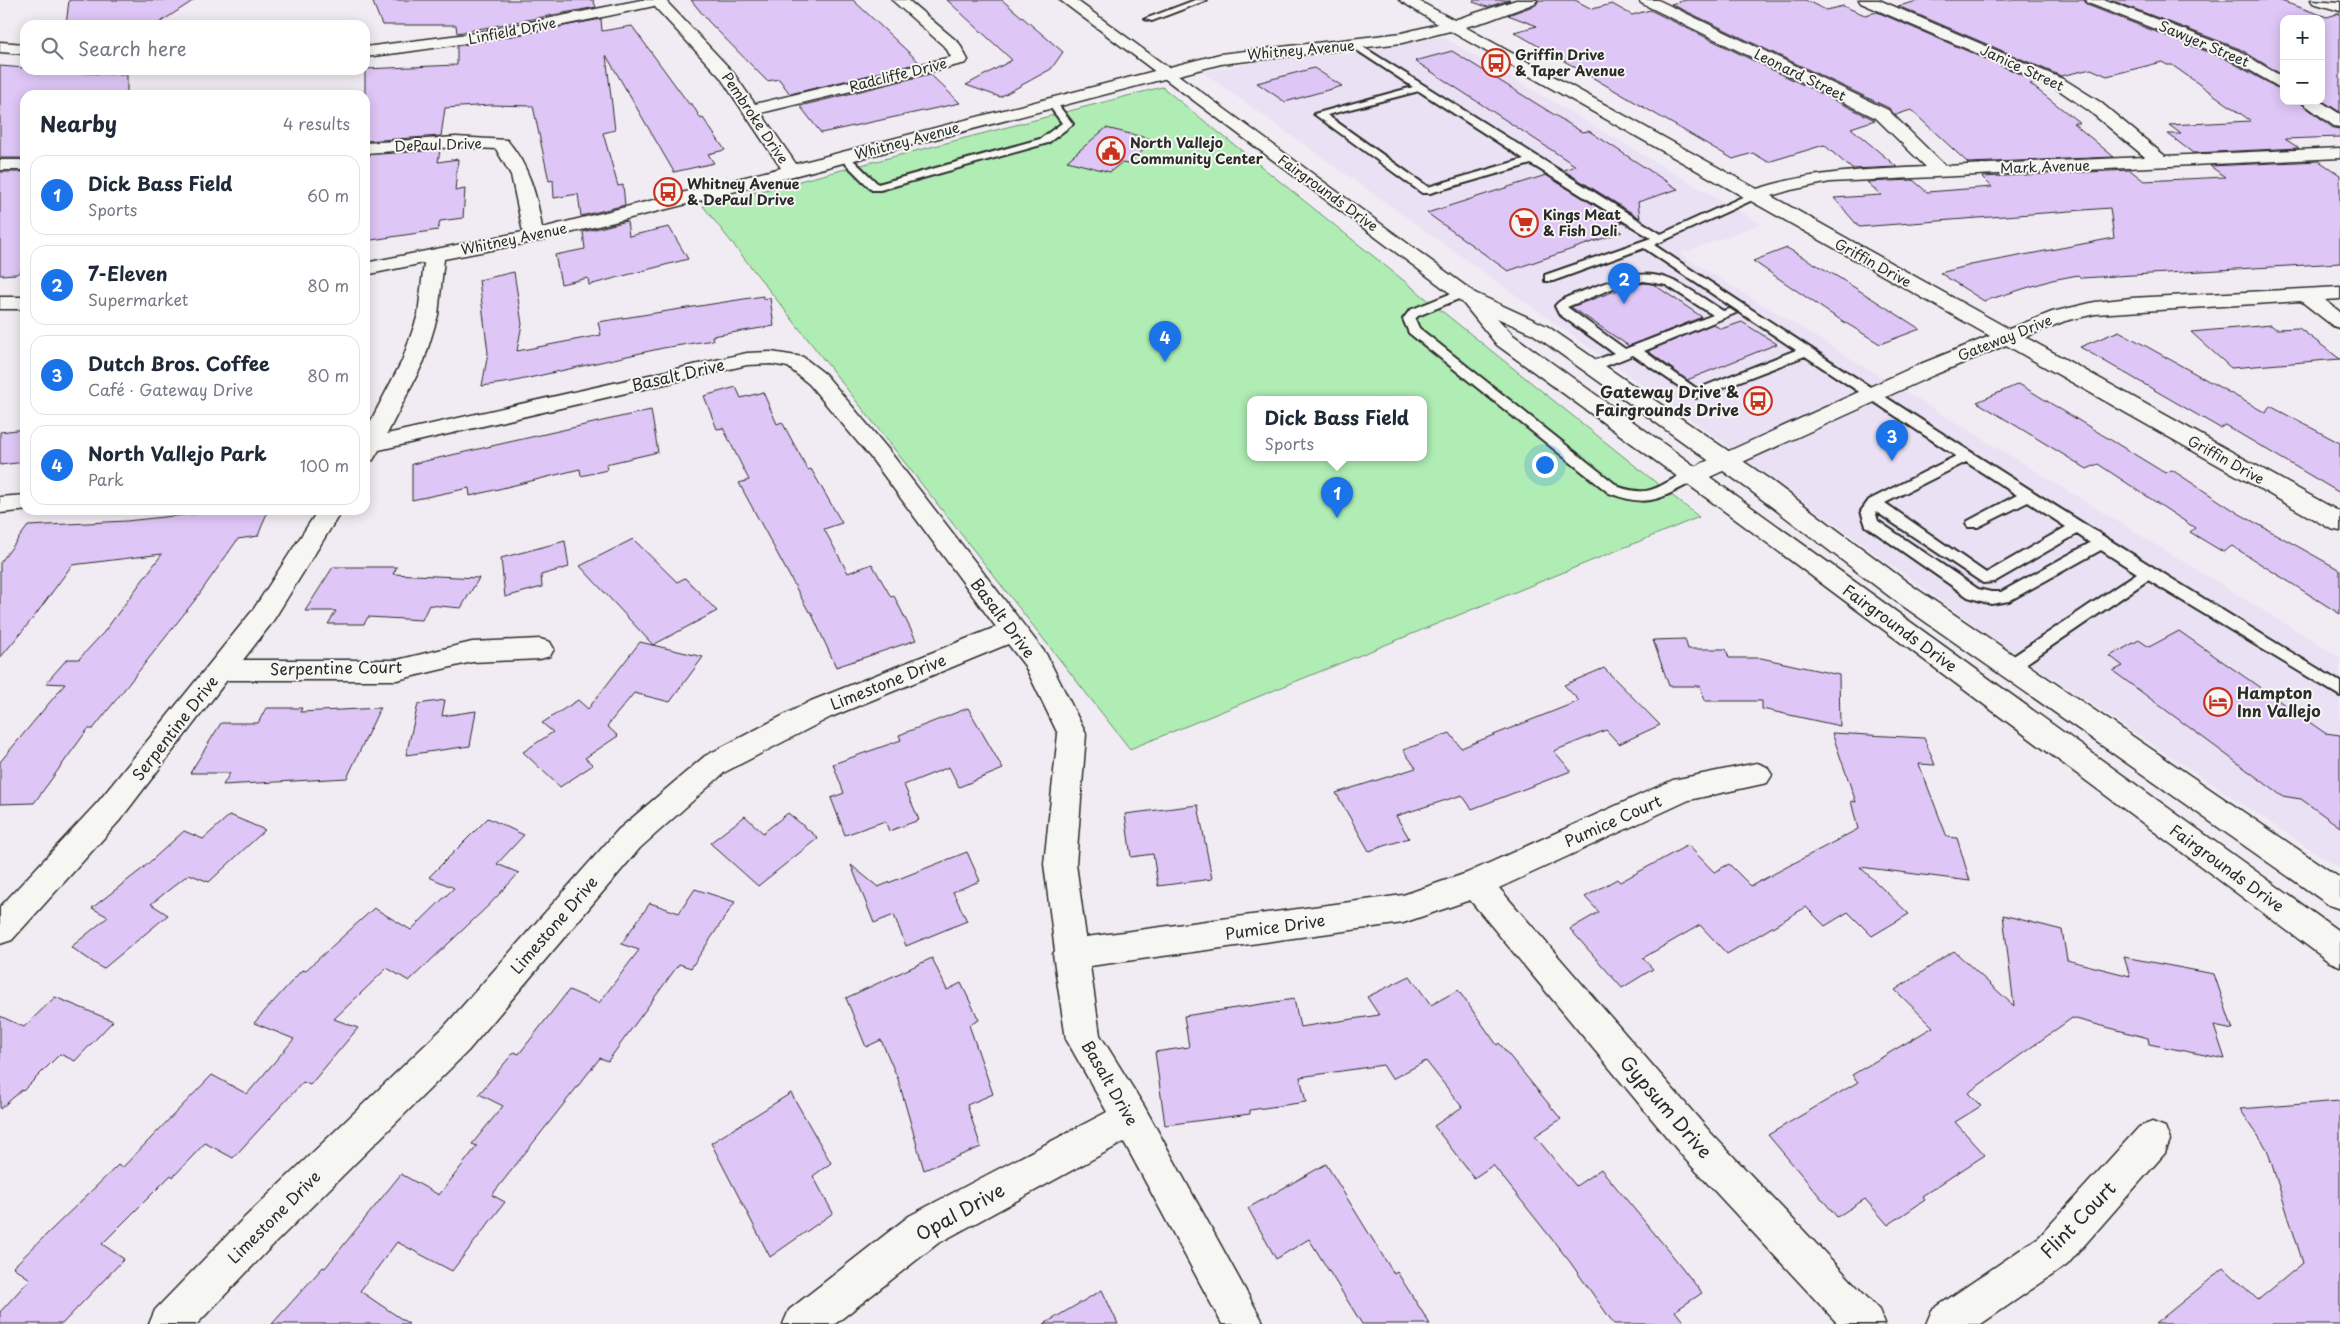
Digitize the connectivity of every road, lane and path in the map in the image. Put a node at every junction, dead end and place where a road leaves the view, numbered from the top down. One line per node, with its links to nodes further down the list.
1 (657, 0): 17 (street, Linfield Drive); 23 (street, Pembroke Drive)
2 (900, 0): 23 (street, Radcliffe Drive)
3 (1068, 0): 18 (street, Fairgrounds Drive)
4 (1203, 0): 12 (lane)
5 (1406, 0): 13 (street, Griffin Drive)
6 (1530, 0): 13 (street, Whitney Avenue)
7 (1646, 0): 33 (street, Leonard Street)
8 (1866, 0): 29 (street, Janice Street)
9 (2093, 0): 19 (street, Sawyer Street)
10 (2318, 0): 11 (street)
11 (2340, 7)
12 (1149, 19)
13 (1450, 25): 14 (street, Whitney Avenue); 34 (street, Griffin Drive)
14 (1355, 45): 18 (street, Whitney Avenue); 20 (lane)
15 (0, 47): 16 (street)
16 (20, 49)
17 (370, 52)
18 (1167, 73): 21 (street, Whitney Avenue); 43 (street, Fairgrounds Drive)
19 (2280, 83)
20 (1420, 88): 28 (lane); 28 (lane)
21 (1052, 103): 27 (street, Whitney Avenue); 27 (lane)
22 (2314, 105): 24 (street)
23 (752, 110): 32 (street, Pembroke Drive)
24 (2340, 122)
25 (370, 148): 35 (street, DePaul Drive)
26 (2340, 153): 29 (street, Mark Avenue)
27 (844, 157): 32 (street, Whitney Avenue)
28 (1532, 160): 36 (lane)
29 (2162, 162): 33 (street, Mark Avenue)
30 (0, 165): 31 (street)
31 (20, 165)
32 (791, 170): 35 (street, Whitney Avenue)
33 (1940, 172): 34 (street, Mark Avenue)
34 (1753, 196): 36 (lane); 49 (street, Griffin Drive)
35 (533, 236): 38 (street, Whitney Avenue)
36 (1660, 239): 37 (lane)
37 (1645, 244): 40 (lane); 46 (lane)
38 (435, 256): 39 (street, Whitney Avenue); 54 (street)
39 (370, 268)
40 (1549, 278)
41 (2340, 293): 42 (street, Gateway Drive)
42 (2306, 294): 48 (street); 49 (street, Gateway Drive)
43 (1465, 295): 52 (street, Fairgrounds Drive); 58 (street, Fairgrounds Drive); 58 (lane)
44 (0, 303): 45 (street)
45 (20, 303)
46 (1741, 308): 47 (lane); 50 (lane)
47 (1722, 316): 51 (lane); 51 (lane)
48 (2340, 322)
49 (2007, 338): 53 (street, Gateway Drive); 65 (street, Griffin Drive)
50 (1806, 351): 51 (lane); 53 (lane)
51 (1629, 352): 52 (lane)
52 (1593, 366): 57 (street, Fairgrounds Drive)
53 (1872, 395): 56 (lane); 57 (street, Gateway Drive)
54 (370, 443)
55 (370, 448): 69 (street, Basalt Drive)
56 (1967, 456): 59 (lane); 61 (lane)
57 (1726, 460): 58 (street, Gateway Drive); 71 (street, Fairgrounds Drive)
58 (1693, 476): 78 (street, Fairgrounds Drive)
59 (2028, 496): 64 (lane); 66 (lane)
60 (20, 503): 62 (street)
61 (1874, 503): 66 (lane); 67 (lane)
62 (0, 505)
63 (327, 515): 72 (street, Serpentine Drive)
64 (1973, 524)
65 (2340, 524)
66 (2077, 527): 67 (lane)
67 (2102, 543): 68 (lane)
68 (2148, 573): 71 (lane); 73 (lane)
69 (1013, 631): 79 (street, Basalt Drive); 82 (street, Limestone Drive)
70 (540, 649): 72 (street, Serpentine Court)
71 (2010, 667): 76 (street, Fairgrounds Drive)
72 (220, 670): 77 (street, Serpentine Drive)
73 (2340, 690)
74 (1756, 775): 75 (street, Pumice Court)
75 (1476, 884): 79 (street, Pumice Drive); 85 (street, Gypsum Drive)
76 (2340, 895)
77 (0, 930)
78 (2340, 951)
79 (1070, 954): 80 (street, Basalt Drive)
80 (1131, 1119): 83 (street, Opal Drive); 84 (street, Basalt Drive)
81 (2152, 1140): 86 (street, Flint Court)
82 (169, 1324)
83 (802, 1324)
84 (1244, 1324)
85 (1865, 1324)
86 (1946, 1324)

